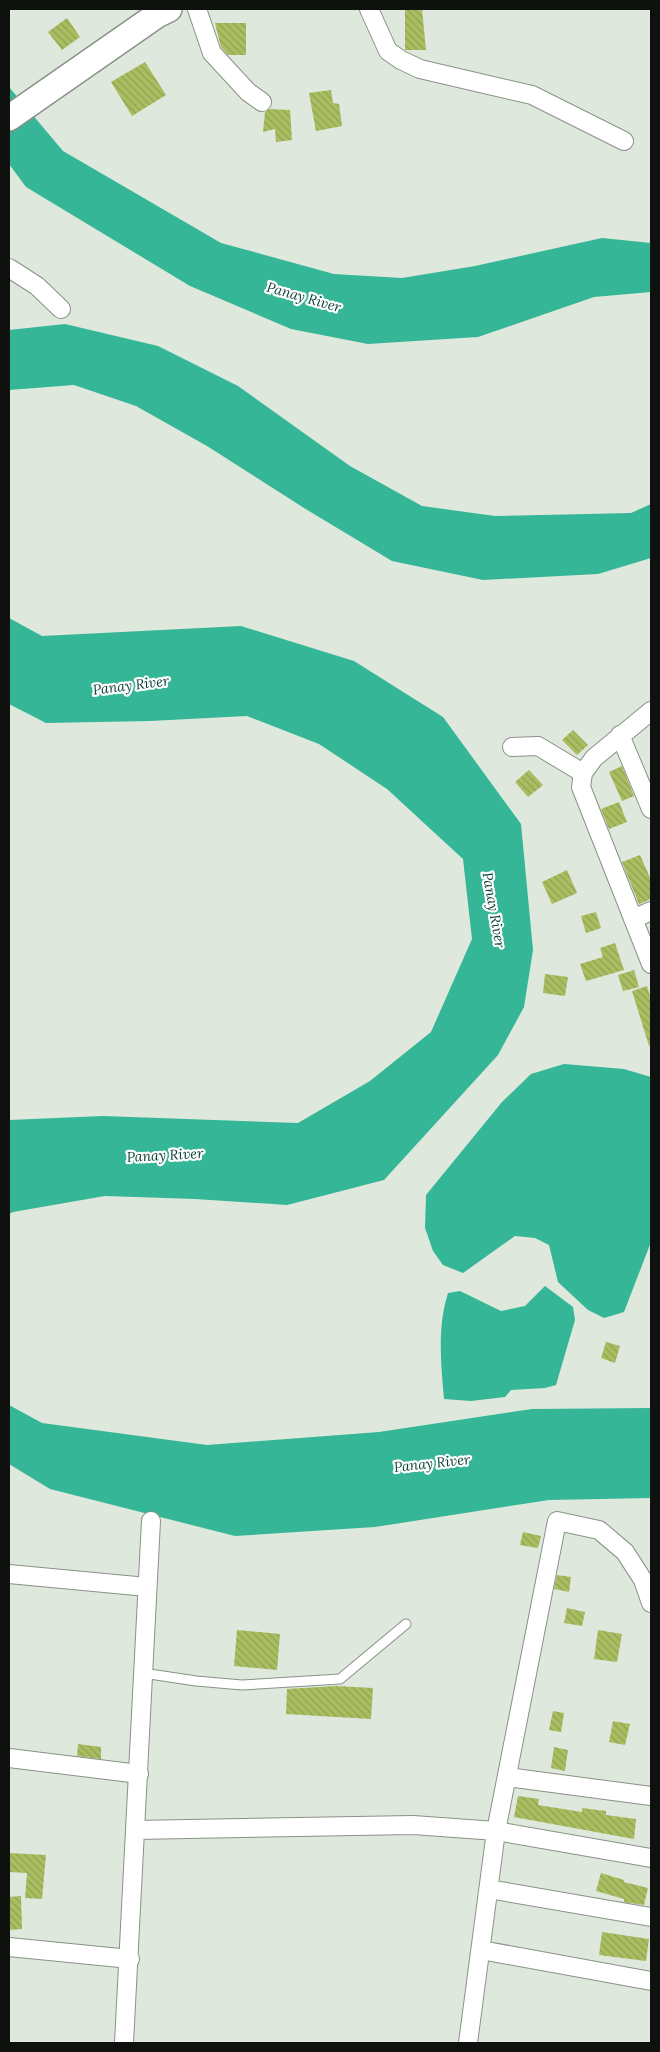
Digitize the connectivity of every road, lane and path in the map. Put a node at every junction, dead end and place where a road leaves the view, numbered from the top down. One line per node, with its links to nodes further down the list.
1 (169, 9): 5 (main road)
2 (197, 9): 4 (street)
3 (369, 9): 6 (street)
4 (262, 102)
5 (9, 118)
6 (624, 141)
7 (9, 268): 8 (street)
8 (60, 309)
9 (651, 711): 10 (street)
10 (620, 735): 12 (street); 13 (street)
11 (512, 747): 12 (street)
12 (583, 773): 15 (street)
13 (651, 809)
14 (651, 911): 15 (street)
15 (633, 919): 16 (street)
16 (651, 964)
17 (151, 1521): 20 (street)
18 (644, 1569): 21 (street); 26 (street)
19 (9, 1574): 20 (street)
20 (147, 1587): 23 (street)
21 (651, 1603)
22 (406, 1624): 23 (lane)
23 (143, 1673): 25 (street)
24 (9, 1758): 25 (street)
25 (139, 1774): 28 (street)
26 (507, 1777): 27 (street); 29 (street)
27 (651, 1796)
28 (136, 1830): 29 (street); 35 (street)
29 (496, 1831): 30 (street); 31 (street)
30 (651, 1858)
31 (489, 1889): 32 (street); 34 (street)
32 (651, 1917)
33 (9, 1946): 35 (street)
34 (481, 1950): 36 (street); 38 (street)
35 (130, 1959): 37 (street)
36 (651, 1981)
37 (124, 2043)
38 (468, 2043)

